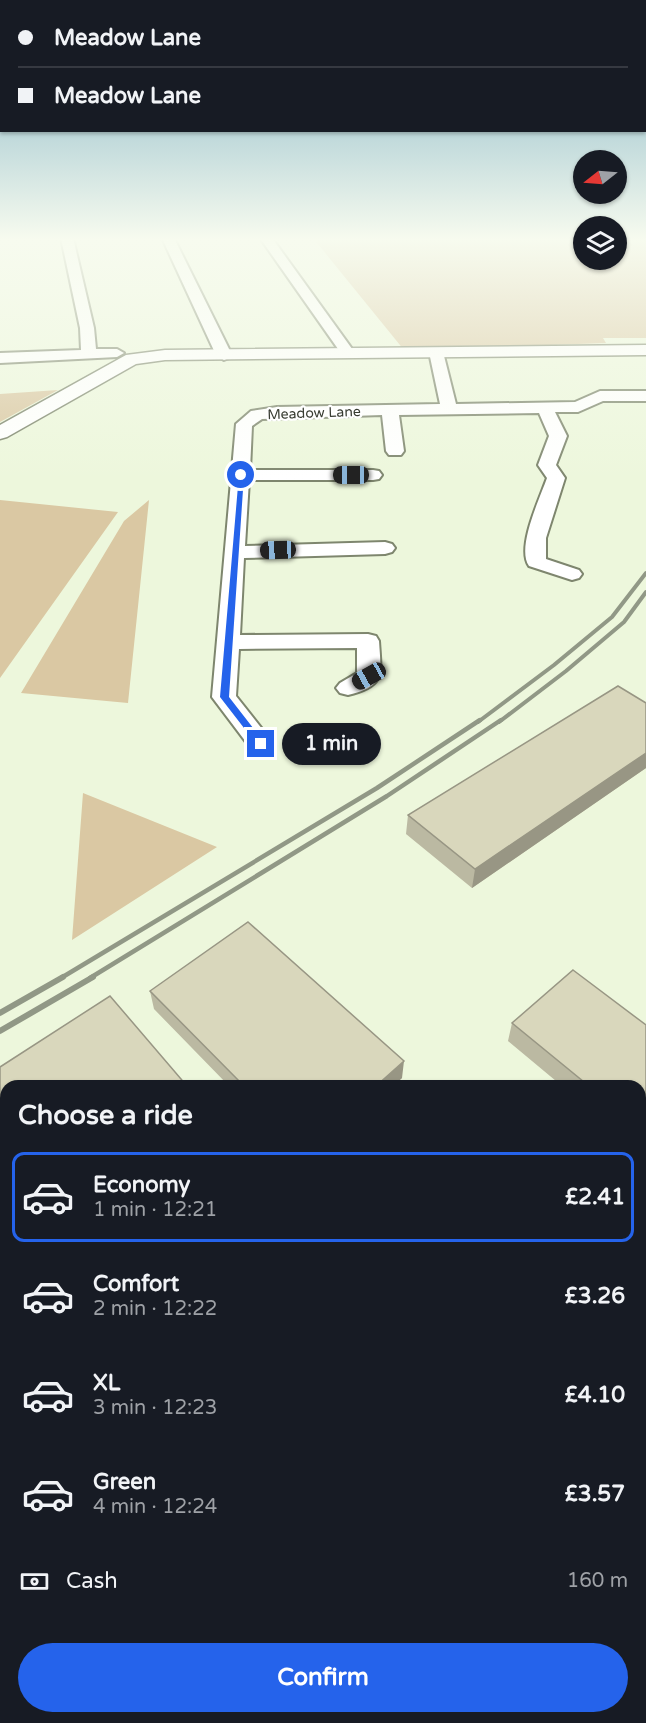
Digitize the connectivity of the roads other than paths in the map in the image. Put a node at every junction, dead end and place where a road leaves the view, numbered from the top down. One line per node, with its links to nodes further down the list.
1 (85, 318): 8 (street)
2 (206, 318): 9 (street)
3 (323, 318): 7 (street)
4 (646, 350): 5 (street)
5 (436, 352): 7 (street); 13 (street)
6 (117, 353): 8 (street)
7 (348, 353): 9 (street)
8 (89, 354): 10 (street)
9 (224, 355): 15 (street)
10 (0, 358)
11 (646, 396): 12 (street, Meadow Lane)
12 (545, 408): 13 (street, Meadow Lane); 21 (street)
13 (449, 409): 14 (street, Meadow Lane)
14 (390, 410): 16 (street); 17 (street, Meadow Lane)
15 (0, 434)
16 (395, 450)
17 (241, 475): 18 (street); 20 (street, Meadow Lane)
18 (373, 475)
19 (385, 548): 20 (street)
20 (235, 552): 22 (street, Meadow Lane)
21 (572, 574)
22 (229, 642): 23 (street); 24 (street, Meadow Lane)
23 (348, 688)
24 (261, 744)

